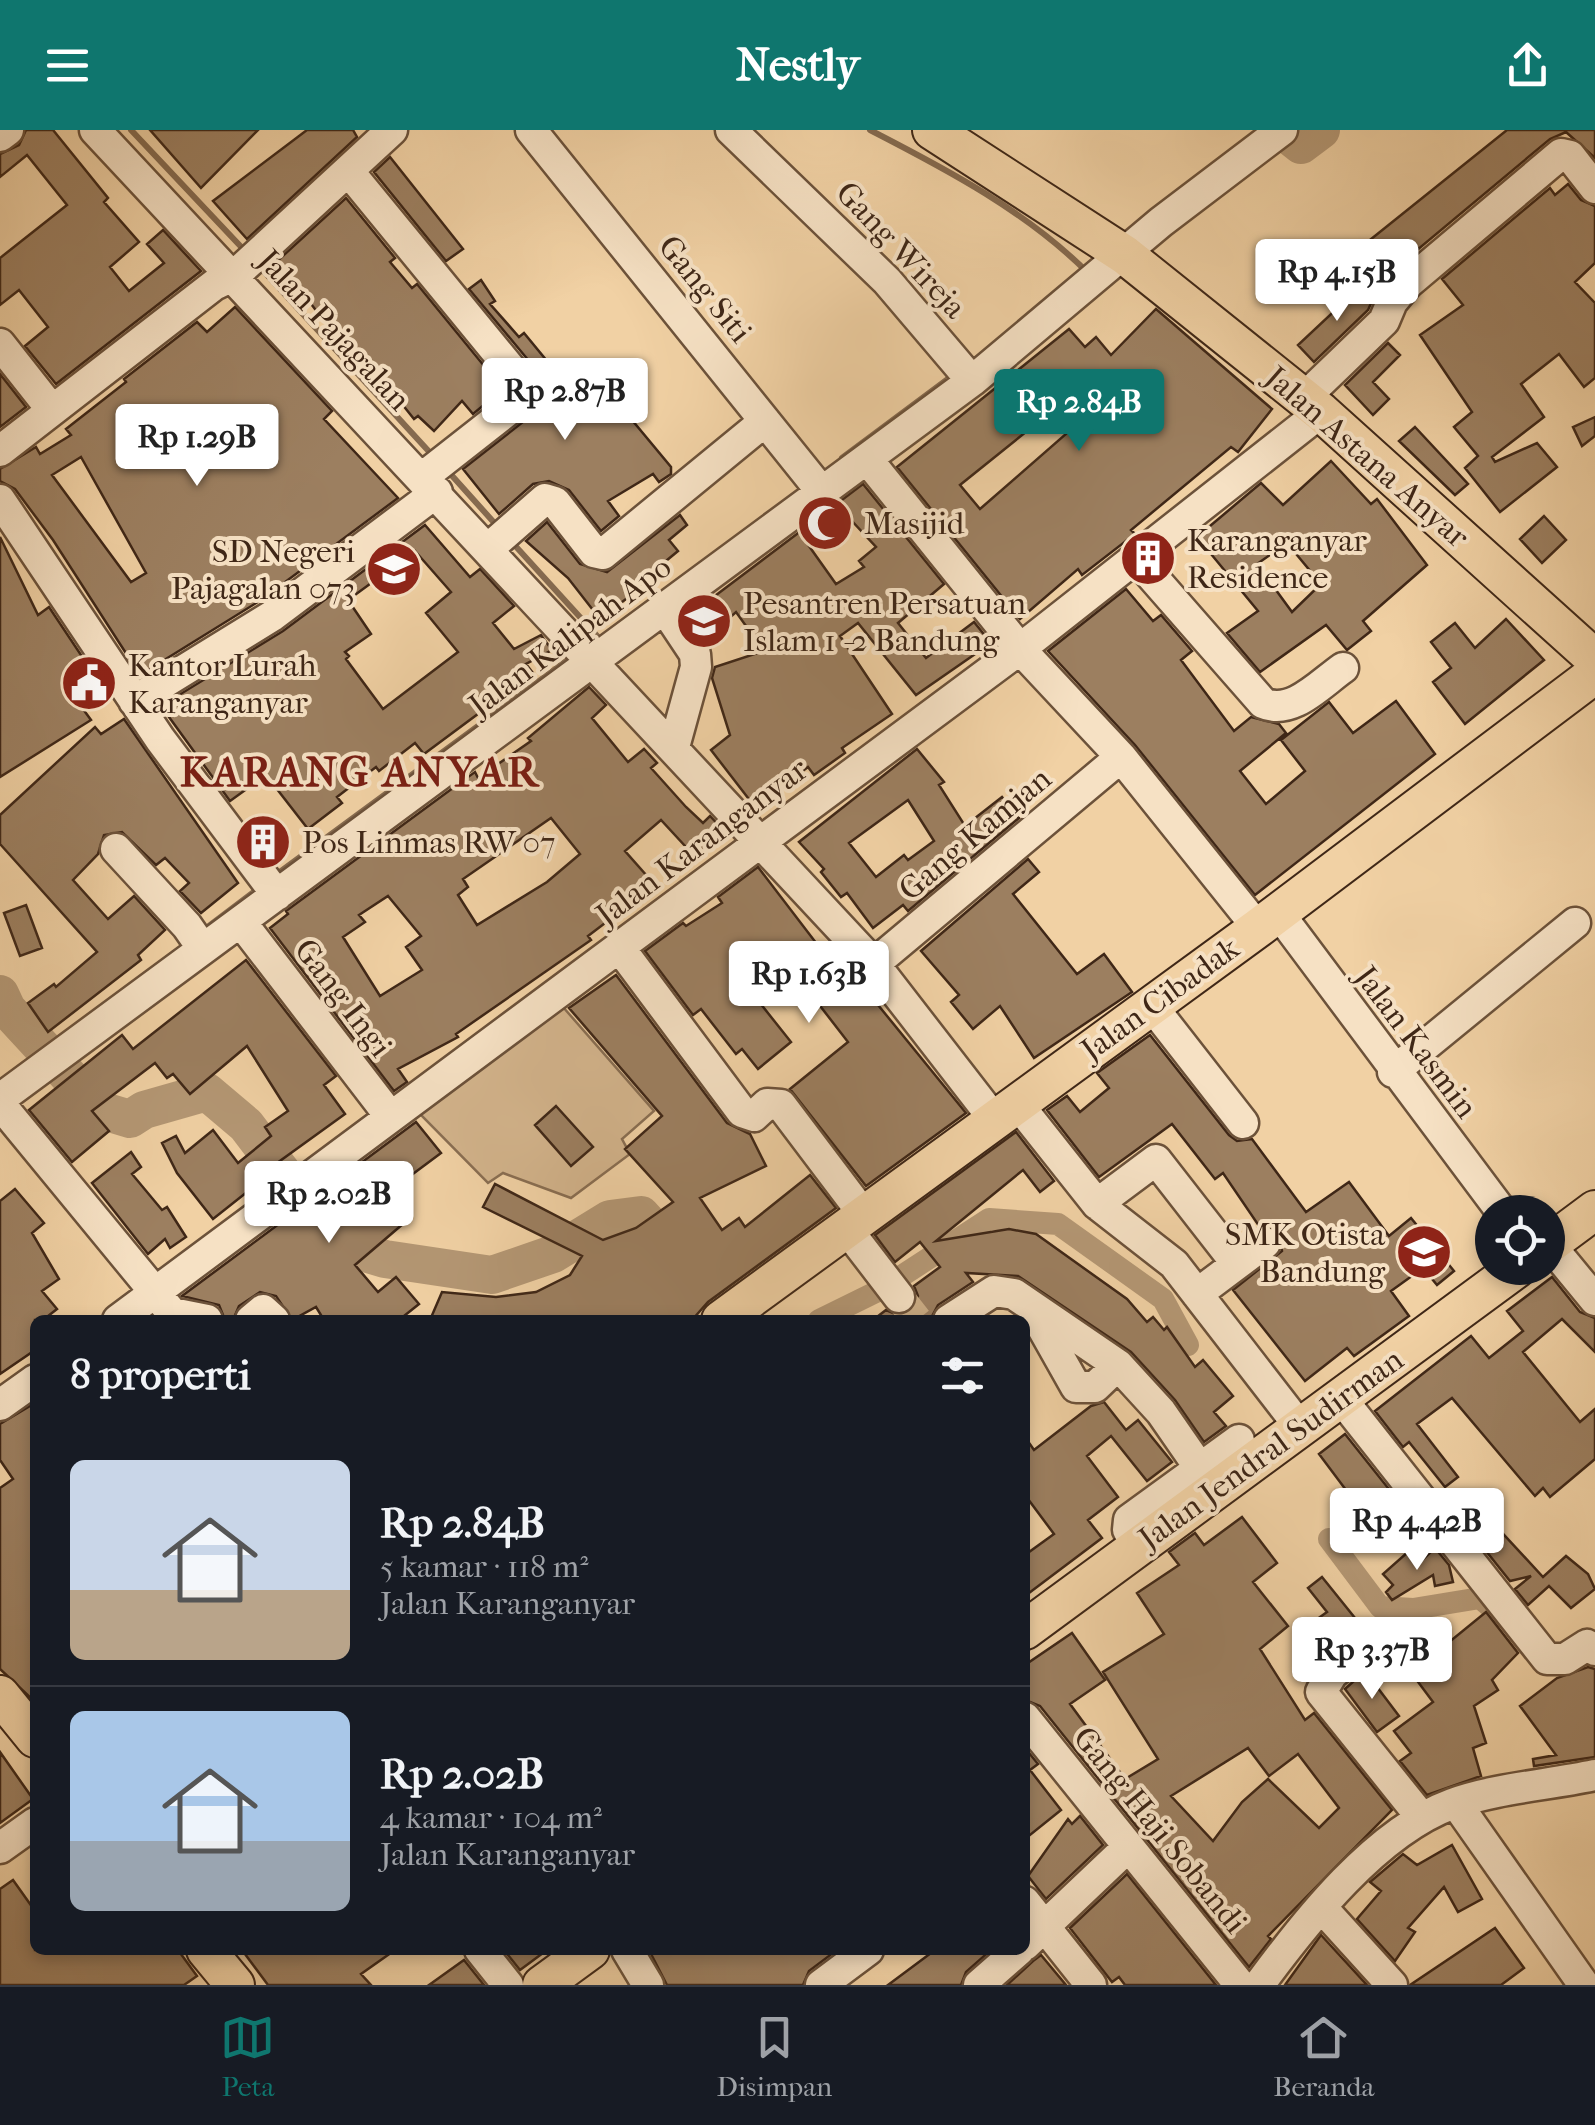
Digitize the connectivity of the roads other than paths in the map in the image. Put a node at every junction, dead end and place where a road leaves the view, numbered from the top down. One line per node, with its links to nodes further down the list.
1 (8, 130): 7 (street)
2 (95, 130): 13 (street, Jalan Pajagalan)
3 (392, 130): 10 (street)
4 (531, 130): 18 (street, Gang Siti)
5 (730, 130): 15 (street, Gang Wireja)
6 (932, 130): 12 (main road, Jalan Astana Anyar)
7 (0, 136)
8 (1273, 137): 12 (street, Jalan Kalipah Apo)
9 (1564, 142): 11 (street); 16 (street, Jalan Karanganyar)
10 (350, 173): 13 (street); 21 (street)
11 (1594, 186)
12 (1125, 255): 15 (street, Jalan Kalipah Apo); 16 (main road, Jalan Astana Anyar)
13 (241, 269): 17 (street); 21 (street, Jalan Pajagalan)
14 (0, 344): 17 (street)
15 (972, 381): 20 (street, Jalan Kalipah Apo)
16 (1313, 405): 25 (street, Jalan Karanganyar); 28 (main road, Jalan Astana Anyar)
17 (52, 410): 19 (street)
18 (765, 421): 22 (street, Gang Siti); 24 (street)
19 (0, 451)
20 (867, 459): 22 (street, Jalan Kalipah Apo); 27 (street)
21 (430, 484): 24 (street, Jalan Pajagalan); 32 (street)
22 (822, 492): 26 (street, Jalan Kalipah Apo)
23 (0, 500): 32 (street)
24 (489, 548): 29 (street, Jalan Pajagalan)
25 (1136, 558): 27 (street, Jalan Karanganyar); 30 (street)
26 (665, 609): 29 (street, Jalan Kalipah Apo); 33 (street)
27 (1020, 649): 34 (street, Jalan Kasmin); 35 (street, Jalan Karanganyar)
28 (1595, 659)
29 (593, 664): 33 (street, Jalan Pajagalan); 37 (street, Jalan Kalipah Apo)
30 (1343, 668)
31 (1595, 674): 38 (main road, Jalan Cibadak)
32 (134, 701): 37 (street)
33 (674, 747): 35 (street, Jalan Pajagalan)
34 (1121, 757): 38 (street, Jalan Kasmin); 43 (street, Gang Kamjan)
35 (760, 841): 42 (street, Jalan Karanganyar); 43 (street, Jalan Pajagalan)
36 (116, 849): 41 (street)
37 (269, 885): 39 (street, Jalan Kalipah Apo)
38 (1267, 920): 44 (main road, Jalan Cibadak); 45 (street, Jalan Kasmin)
39 (241, 922): 41 (street, Jalan Kalipah Apo); 48 (street, Gang Ingi)
40 (1576, 923): 45 (street)
41 (196, 938): 46 (street, Jalan Kalipah Apo)
42 (619, 947): 48 (street, Jalan Karanganyar); 53 (street)
43 (874, 964): 47 (street, Jalan Pajagalan)
44 (1151, 1005): 47 (main road, Jalan Cibadak); 49 (street)
45 (1393, 1072): 50 (street, Jalan Kasmin)
46 (0, 1102): 60 (street)
47 (1006, 1111): 51 (street, Jalan Pajagalan); 53 (main road, Jalan Cibadak)
48 (390, 1116): 60 (street, Jalan Karanganyar)
49 (1243, 1124)
50 (1489, 1195)
51 (1097, 1204): 56 (street); 61 (street, Jalan Pajagalan)
52 (1595, 1210): 54 (main road)
53 (855, 1222): 58 (street); 66 (main road, Jalan Cibadak)
54 (1565, 1232)
55 (1265, 1243): 56 (street)
56 (1237, 1264): 61 (street)
57 (1565, 1264): 62 (street)
58 (888, 1284)
59 (1494, 1285): 70 (main road, Jalan Jendral Sudirman)
60 (156, 1293): 64 (street, Jalan Karanganyar); 65 (street)
61 (1197, 1294): 72 (street, Jalan Pajagalan)
62 (1595, 1300)
63 (1030, 1305): 67 (street); 68 (street); 68 (street)
64 (125, 1315)
65 (182, 1315)
66 (728, 1315)
67 (957, 1315)
68 (1118, 1365): 74 (street)
69 (30, 1384): 71 (street)
70 (1340, 1397): 72 (main road, Jalan Jendral Sudirman); 77 (street)
71 (0, 1405)
72 (1300, 1427): 74 (main road, Jalan Jendral Sudirman)
73 (1239, 1440): 74 (street)
74 (1208, 1479): 75 (main road, Jalan Jendral Sudirman)
75 (1030, 1626)
76 (1376, 1637): 83 (street)
77 (1595, 1650)
78 (0, 1695): 80 (main road)
79 (1030, 1724): 86 (street, Gang Haji Sobandi)
80 (30, 1732)
81 (1595, 1774): 82 (street)
82 (1456, 1803): 83 (street); 105 (street)
83 (1422, 1818): 87 (street)
84 (30, 1827): 85 (street)
85 (0, 1848)
86 (1128, 1848): 88 (street); 102 (street, Gang Haji Sobandi)
87 (1323, 1909): 103 (street); 104 (street)
88 (1030, 1941): 101 (street)
89 (210, 1955): 95 (main road)
90 (484, 1955): 96 (street)
91 (583, 1955): 97 (main road)
92 (630, 1955): 98 (street)
93 (861, 1955): 99 (street)
94 (1014, 1955): 100 (street)
95 (235, 1985)
96 (508, 1985)
97 (542, 1985)
98 (648, 1985)
99 (822, 1985)
100 (979, 1985)
101 (1090, 1985)
102 (1240, 1985)
103 (1259, 1985)
104 (1392, 1985)
105 (1584, 1985)

